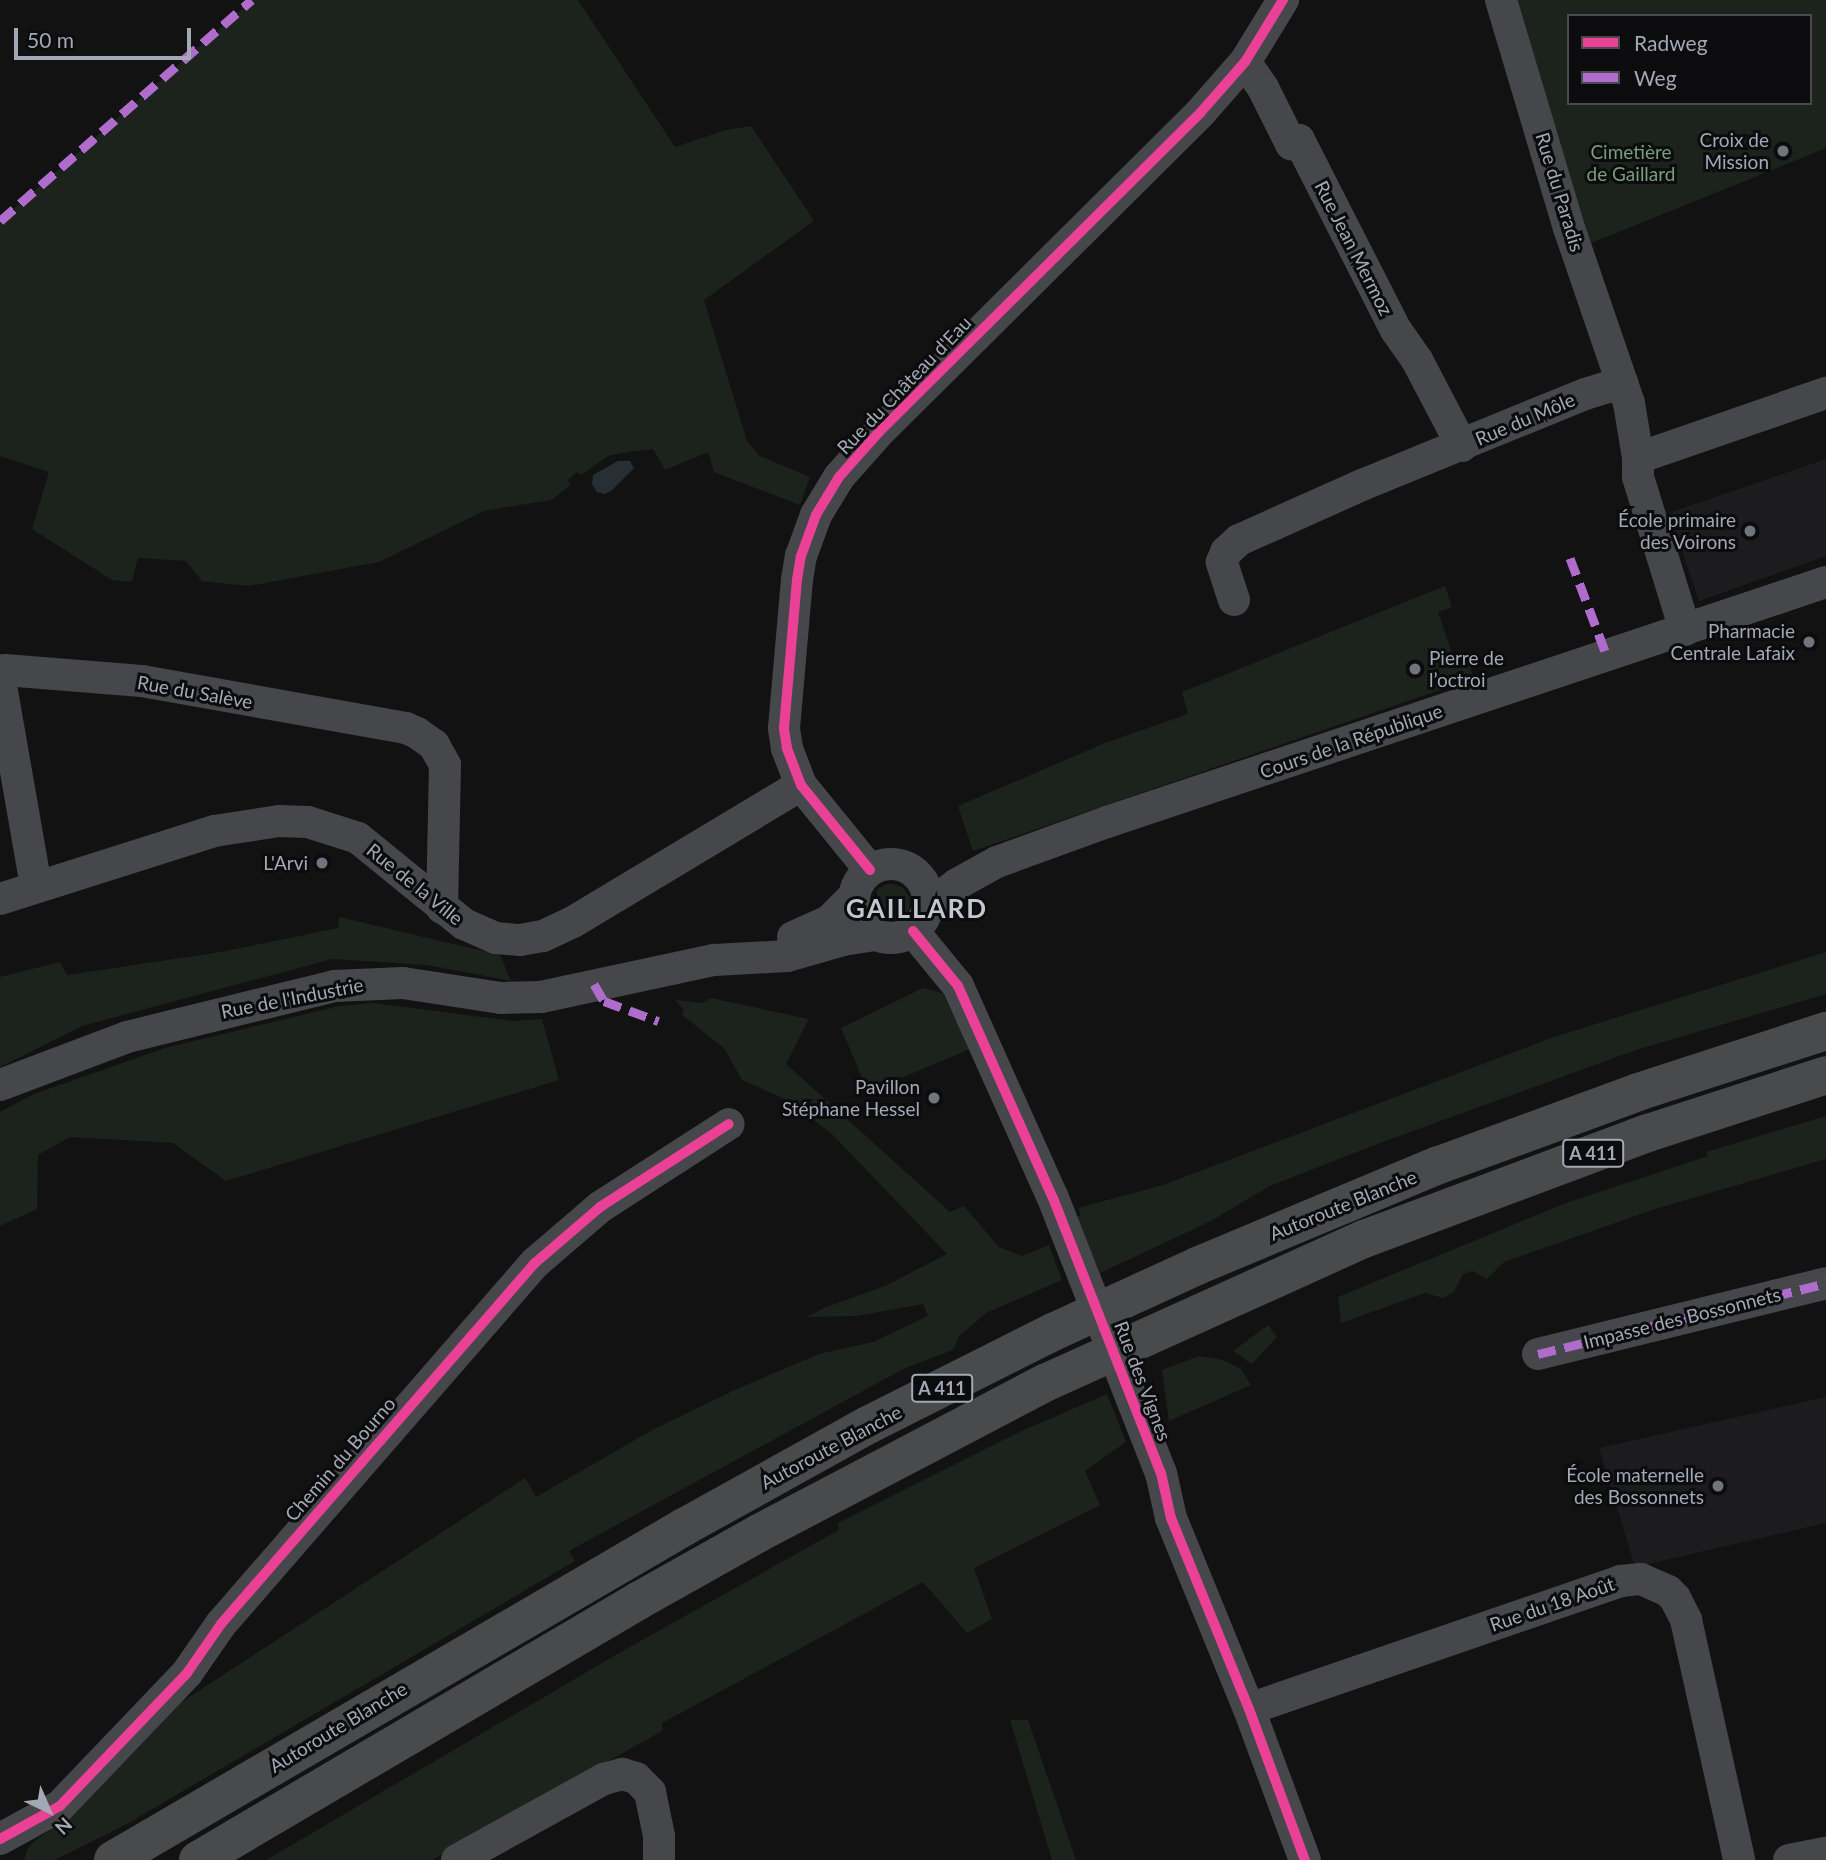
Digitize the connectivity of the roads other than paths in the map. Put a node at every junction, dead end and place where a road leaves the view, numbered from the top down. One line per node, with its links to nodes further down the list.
1 (1283, 0): 3 (street, Rue du Château d'Eau)
2 (1501, 0): 4 (street, Rue du Paradis)
3 (1245, 62): 6 (street, Rue Jean Mermoz); 11 (street, Rue du Château d'Eau)
4 (1622, 383): 6 (street, Rue du Môle); 7 (street)
5 (1826, 393): 7 (street)
6 (1462, 446): 9 (street, Rue du Môle)
7 (1638, 458): 10 (street)
8 (1826, 582): 10 (street, Cours de la République)
9 (1234, 600)
10 (1685, 630): 12 (street, Cours de la République)
11 (801, 785): 14 (street, Rue du Château d'Eau); 17 (street, Rue de la Ville)
12 (997, 862): 13 (street, Cours de la République); 18 (street, Cours de la République)
13 (914, 872): 14 (street); 18 (street)
14 (862, 883): 19 (street); 20 (street, Rue de l'Industrie)
15 (36, 886): 16 (street, Rue de la Ville); 17 (street, Rue de la Ville); 17 (street, Rue du Salève)
16 (0, 899)
17 (442, 908)
18 (920, 919): 19 (street); 27 (street, Rue des Vignes)
19 (875, 935): 20 (street, Rue de l'Industrie)
20 (594, 984): 23 (street, Rue de l'Industrie)
21 (1826, 1031): 30 (highway, Autoroute Blanche / A 411)
22 (1826, 1075): 31 (highway, Autoroute Blanche / A 411)
23 (0, 1085)
24 (729, 1124): 28 (street, Chemin du Bourno)
25 (1826, 1283): 26 (street, Impasse des Bossonnets)
26 (1538, 1354)
27 (1250, 1709): 34 (street, Rue des Vignes); 35 (street, Rue du 18 Août)
28 (0, 1839)
29 (1826, 1853): 36 (street)
30 (113, 1860)
31 (198, 1860)
32 (457, 1860): 33 (street)
33 (659, 1860)
34 (1305, 1860)
35 (1739, 1860)
36 (1789, 1860)

